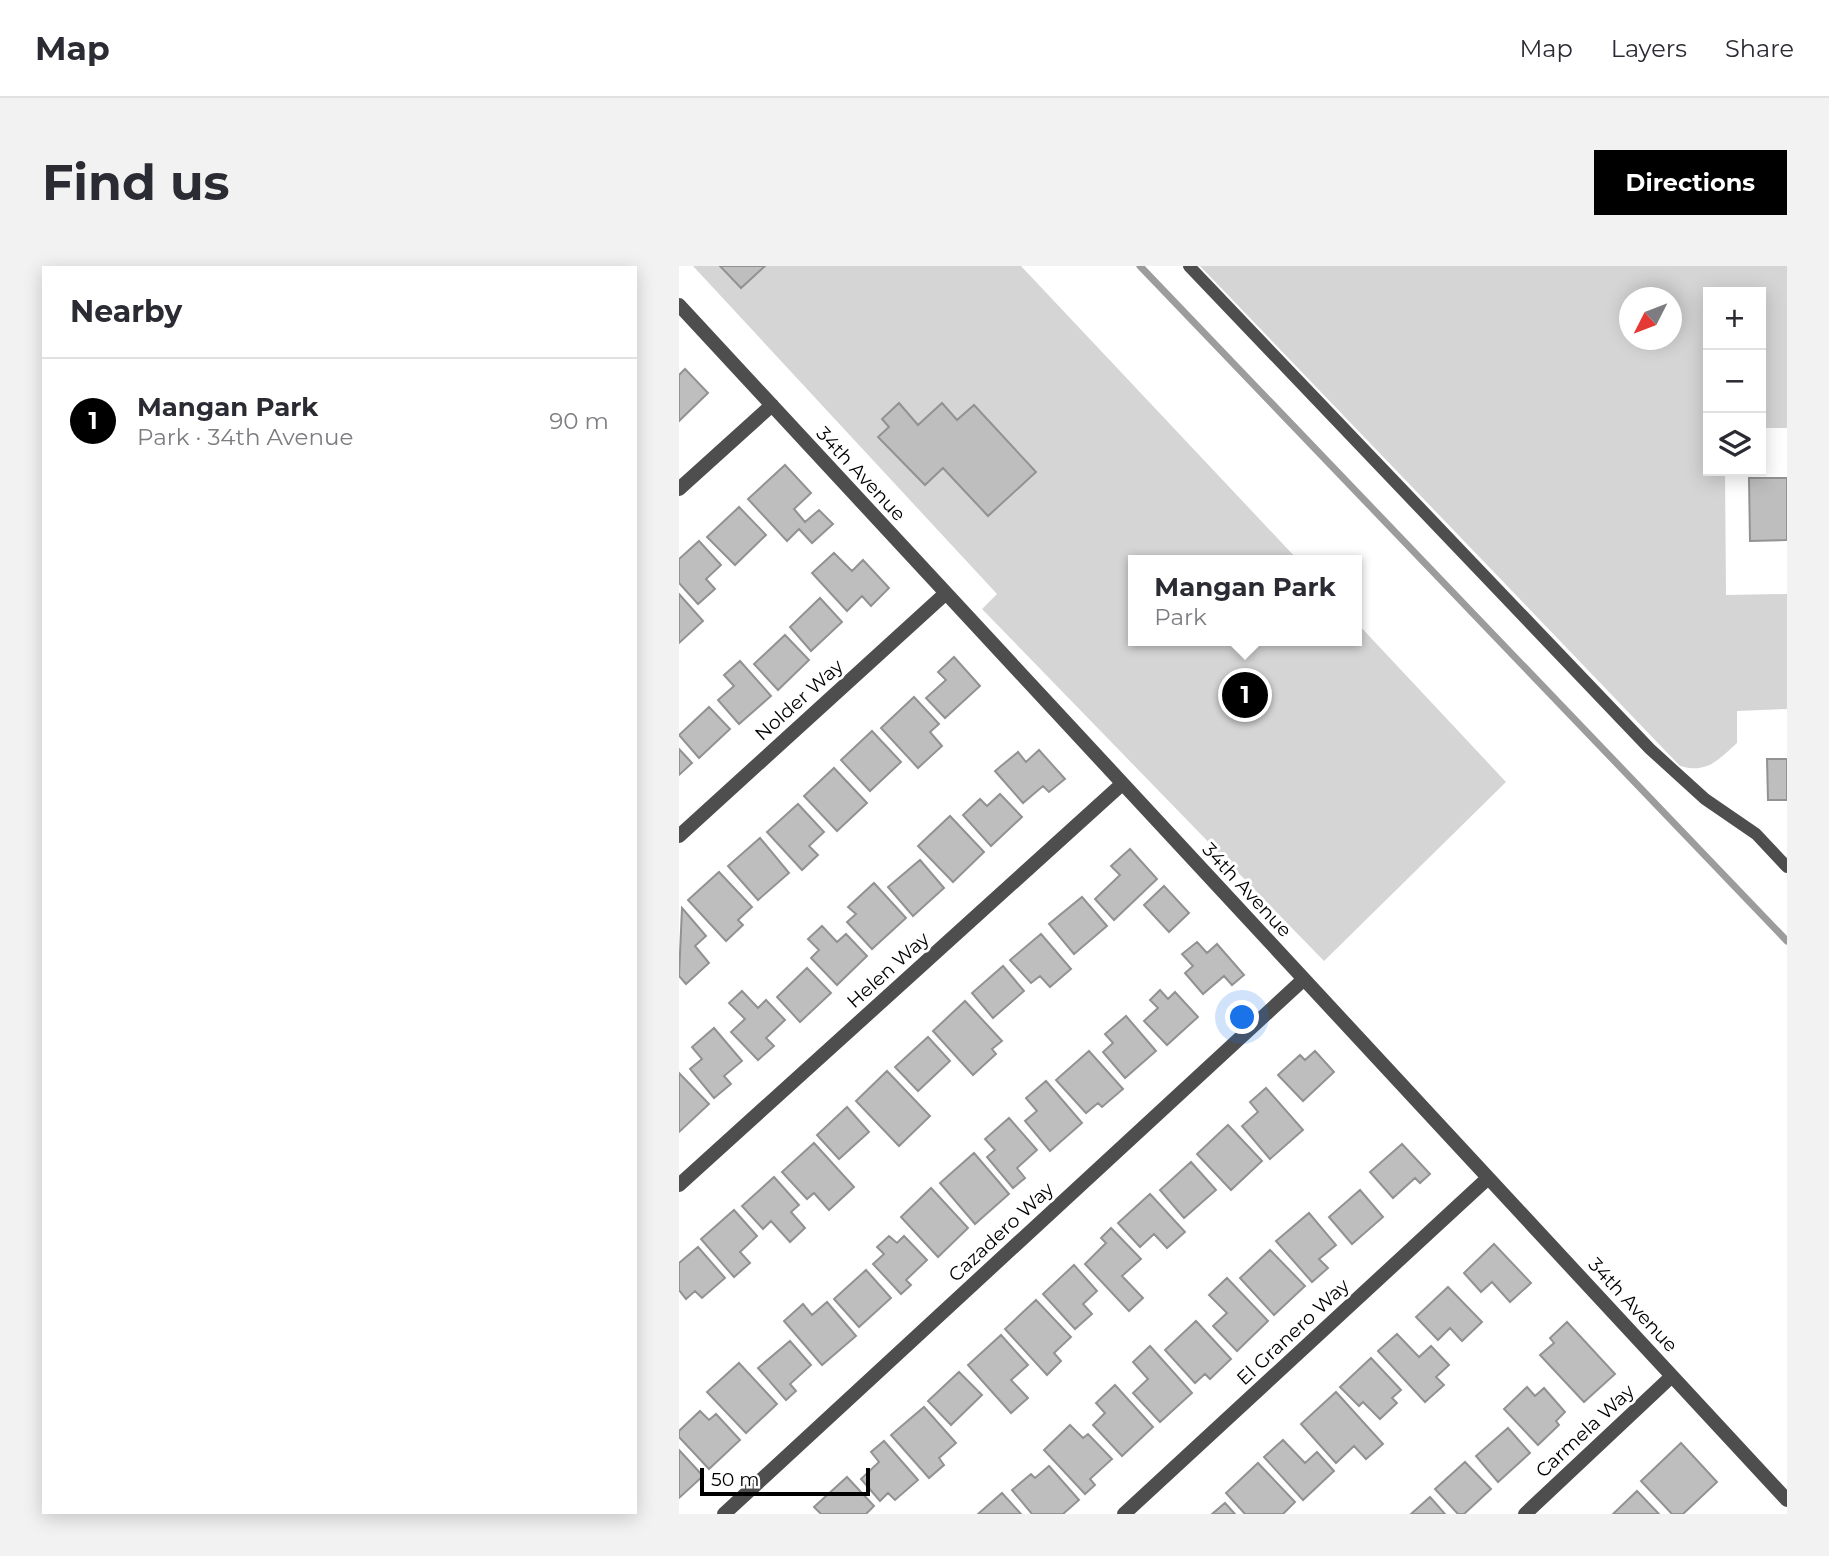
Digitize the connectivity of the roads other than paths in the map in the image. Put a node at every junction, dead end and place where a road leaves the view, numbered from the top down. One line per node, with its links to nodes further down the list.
1 (1189, 266): 8 (lane)
2 (679, 305): 3 (street, 34th Avenue)
3 (772, 405): 4 (street); 5 (street, 34th Avenue)
4 (679, 489)
5 (946, 593): 6 (street, 34th Avenue); 7 (street, Nolder Way)
6 (1122, 784): 9 (street, 34th Avenue); 11 (street, Helen Way)
7 (679, 836)
8 (1787, 867)
9 (1304, 979): 10 (street, 34th Avenue); 14 (street, Cazadero Way)
10 (1488, 1178): 12 (street, 34th Avenue); 15 (street, El Granero Way)
11 (679, 1185)
12 (1672, 1376): 13 (street, 34th Avenue); 16 (street, Carmela Way)
13 (1787, 1500)
14 (724, 1514)
15 (1124, 1514)
16 (1525, 1514)

